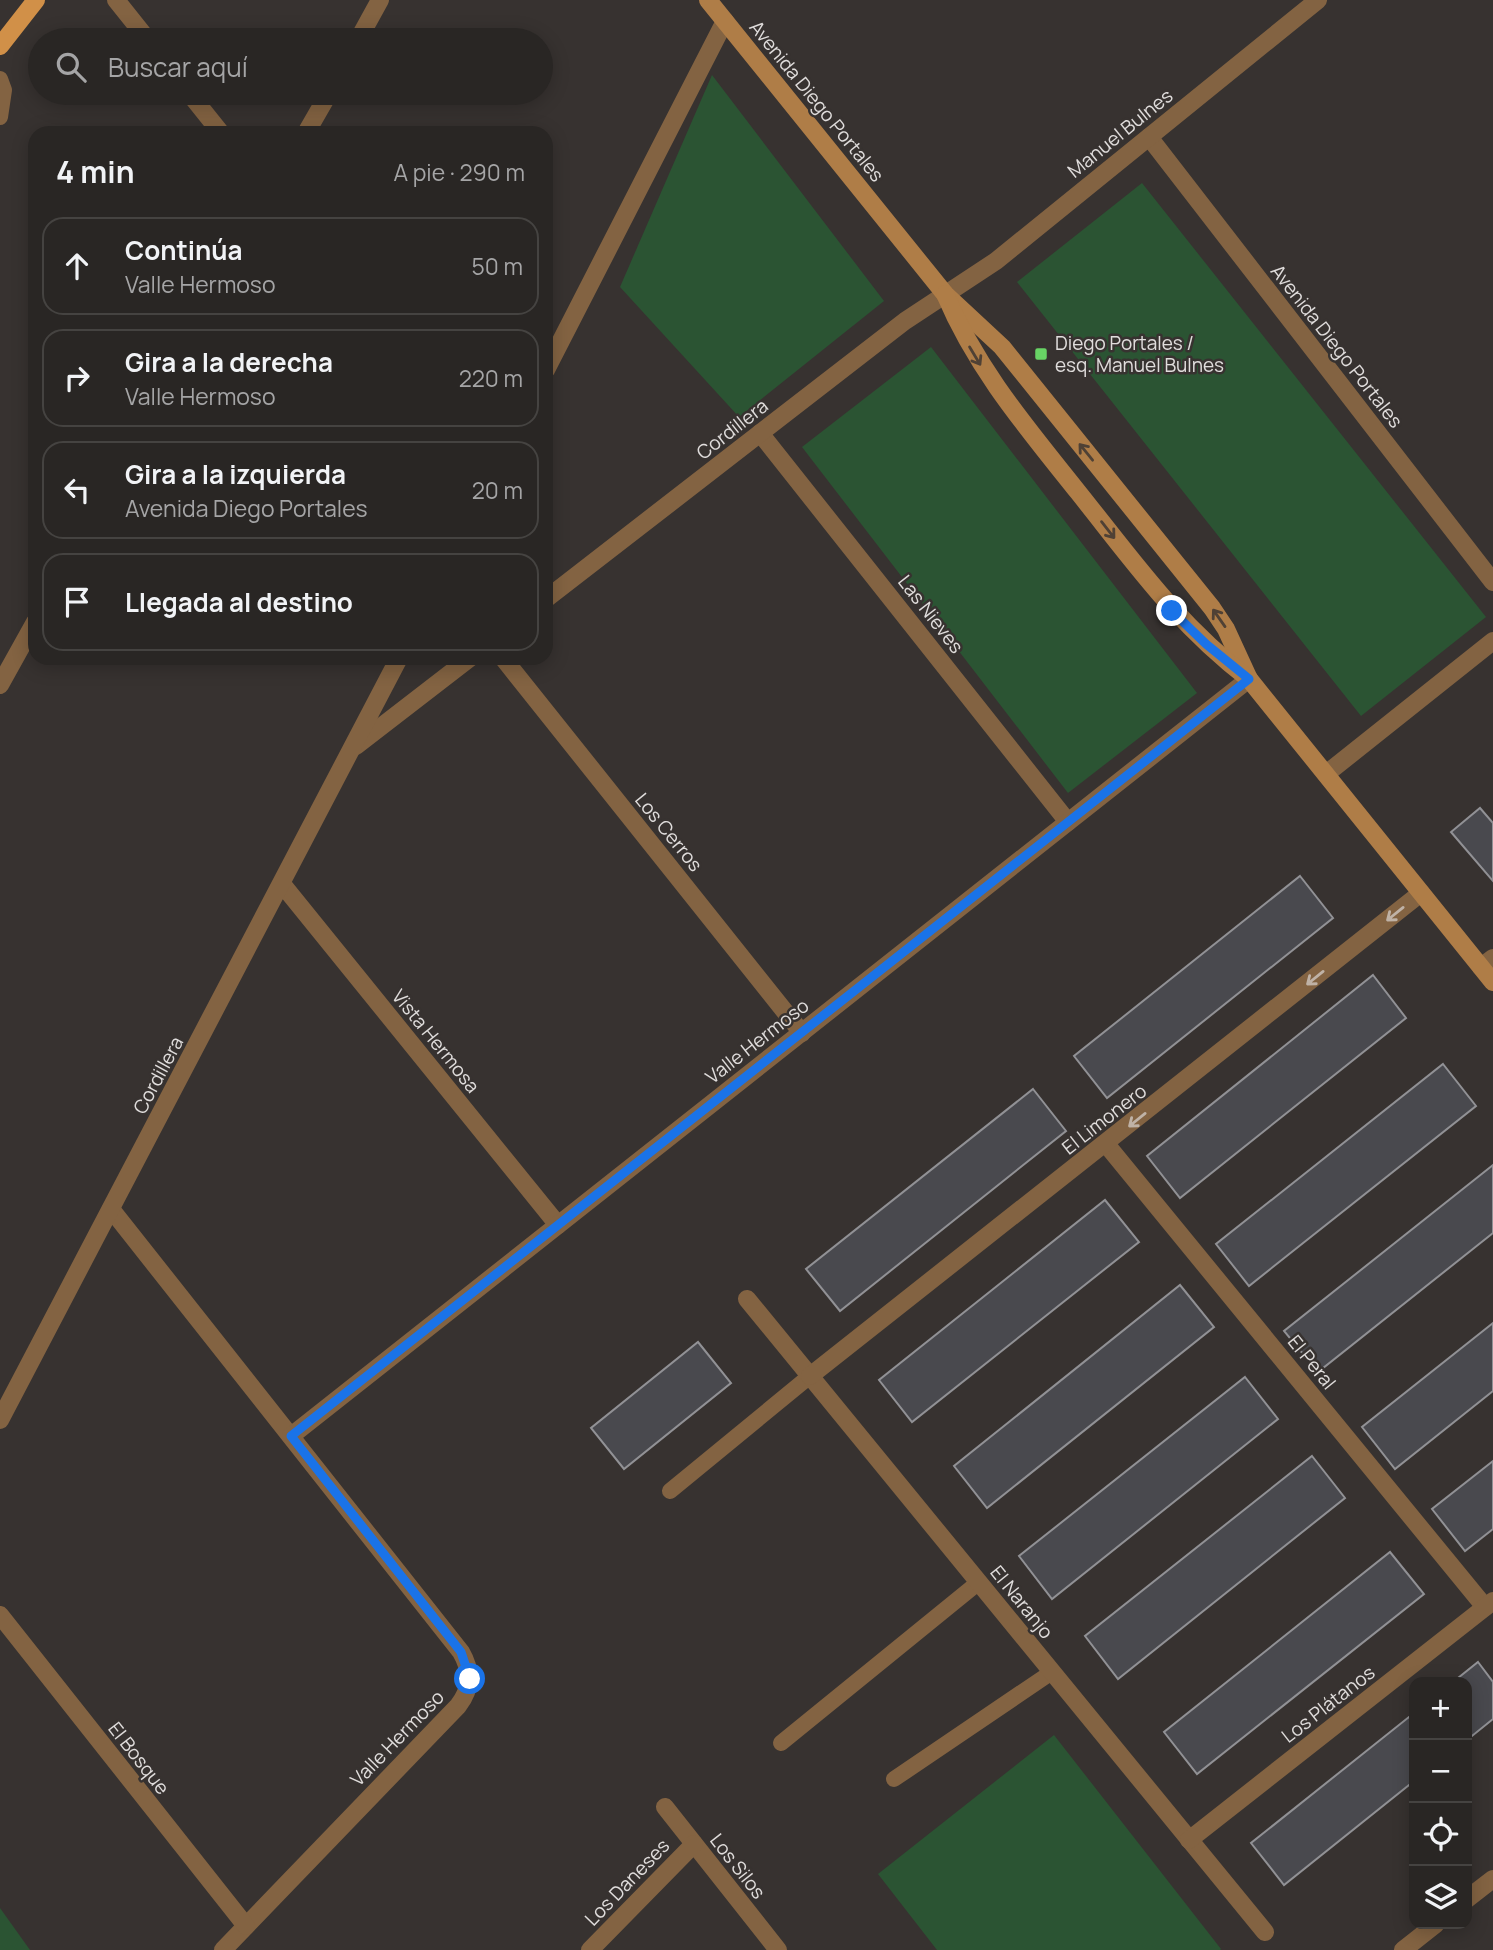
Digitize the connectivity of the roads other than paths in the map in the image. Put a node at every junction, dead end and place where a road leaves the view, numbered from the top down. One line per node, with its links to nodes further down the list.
1 (36, 0): 9 (main road)
2 (116, 0): 7 (street)
3 (380, 0): 8 (street)
4 (708, 0): 6 (main road, Avenida Diego Portales)
5 (1318, 0): 16 (street, Manuel Bulnes)
6 (724, 21): 17 (main road, Avenida Diego Portales); 18 (street)
7 (138, 28)
8 (365, 28)
9 (0, 46)
10 (0, 79): 13 (lane)
11 (199, 105): 14 (street)
12 (322, 105): 15 (street)
13 (0, 117)
14 (215, 126)
15 (310, 126)
16 (1149, 137): 17 (street, Manuel Bulnes); 20 (street, Avenida Diego Portales)
17 (946, 294): 19 (street, Cordillera); 27 (main road, Avenida Diego Portales, one-way to 17); 27 (main road, Avenida Diego Portales, one-way to 27)
18 (553, 356)
19 (760, 433): 21 (street, Cordillera); 31 (street, Las Nieves)
20 (1493, 582)
21 (553, 594)
22 (28, 635): 28 (street)
23 (1493, 641): 30 (street)
24 (395, 665): 29 (street, Cordillera)
25 (461, 665): 29 (street, Cordillera)
26 (509, 665): 36 (street, Los Cerros)
27 (1249, 679): 30 (main road, Avenida Diego Portales); 31 (street, Valle Hermoso)
28 (0, 685)
29 (351, 750): 32 (street, Cordillera)
30 (1326, 774): 33 (main road, Avenida Diego Portales)
31 (1068, 822): 36 (street, Valle Hermoso)
32 (282, 884): 38 (street, Cordillera); 39 (street, Vista Hermosa)
33 (1422, 893): 34 (main road, Avenida Diego Portales); 37 (street, El Limonero, one-way to 37)
34 (1487, 962): 35 (main road, Avenida Diego Portales)
35 (1493, 982)
36 (802, 1033): 39 (street, Valle Hermoso)
37 (1106, 1144): 41 (street, El Limonero); 46 (street, El Peral)
38 (111, 1209): 42 (street, Cordillera); 43 (street, Valle Hermoso)
39 (558, 1225): 43 (street, Valle Hermoso)
40 (747, 1299): 41 (street, El Naranjo)
41 (810, 1376): 44 (lane); 45 (street, El Naranjo)
42 (0, 1420)
43 (291, 1436): 56 (street, Valle Hermoso)
44 (670, 1491)
45 (979, 1582): 48 (street, El Naranjo); 49 (lane)
46 (1489, 1604): 52 (street, Los Plátanos)
47 (0, 1615): 56 (street, El Bosque)
48 (1052, 1672): 50 (lane); 52 (street, El Naranjo)
49 (781, 1743)
50 (894, 1779)
51 (665, 1807): 53 (street, Los Silos)
52 (1189, 1840): 58 (street, El Naranjo)
53 (694, 1844): 60 (street, Los Daneses); 61 (street, Los Silos)
54 (1493, 1879): 55 (street)
55 (1472, 1895)
56 (246, 1926): 59 (street, Valle Hermoso)
57 (1430, 1929): 62 (street)
58 (1265, 1932)
59 (223, 1950)
60 (590, 1950)
61 (778, 1950)
62 (1403, 1950)

